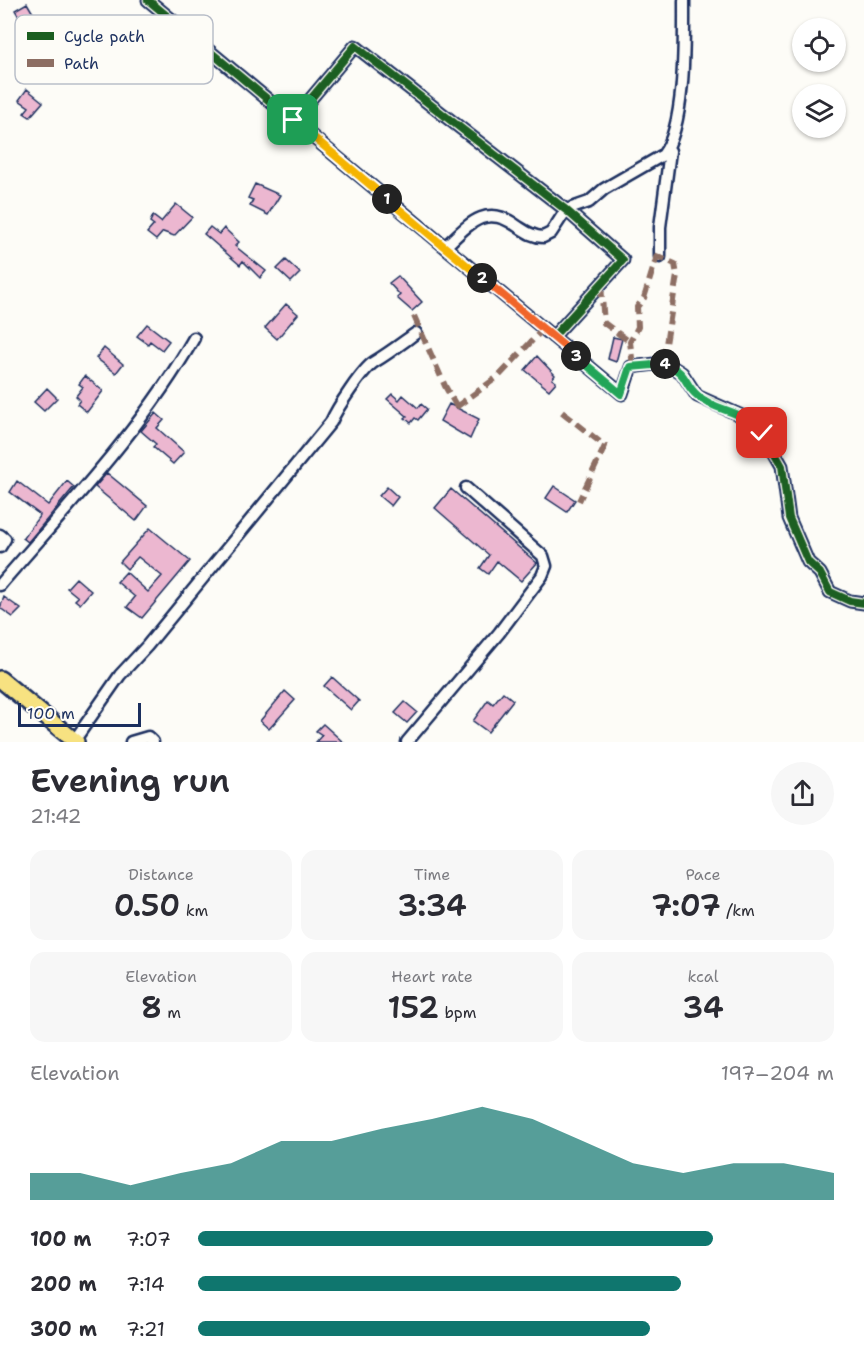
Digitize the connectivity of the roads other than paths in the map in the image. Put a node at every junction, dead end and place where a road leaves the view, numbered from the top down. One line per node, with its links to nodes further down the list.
1 (148, 0): 3 (street)
2 (684, 0): 6 (street)
3 (166, 15)
4 (213, 54): 5 (street)
5 (293, 120): 7 (street); 8 (street)
6 (668, 148): 7 (street); 9 (street)
7 (566, 210): 8 (street); 11 (street)
8 (446, 246): 11 (street)
9 (660, 257)
10 (416, 333): 19 (street)
11 (554, 337): 17 (street)
12 (194, 338): 16 (street)
13 (466, 488): 22 (street)
14 (0, 535): 15 (street)
15 (0, 547)
16 (0, 585)
17 (864, 603)
18 (0, 679): 19 (highway)
19 (75, 741)
20 (131, 742): 21 (street)
21 (153, 742)
22 (407, 742)

